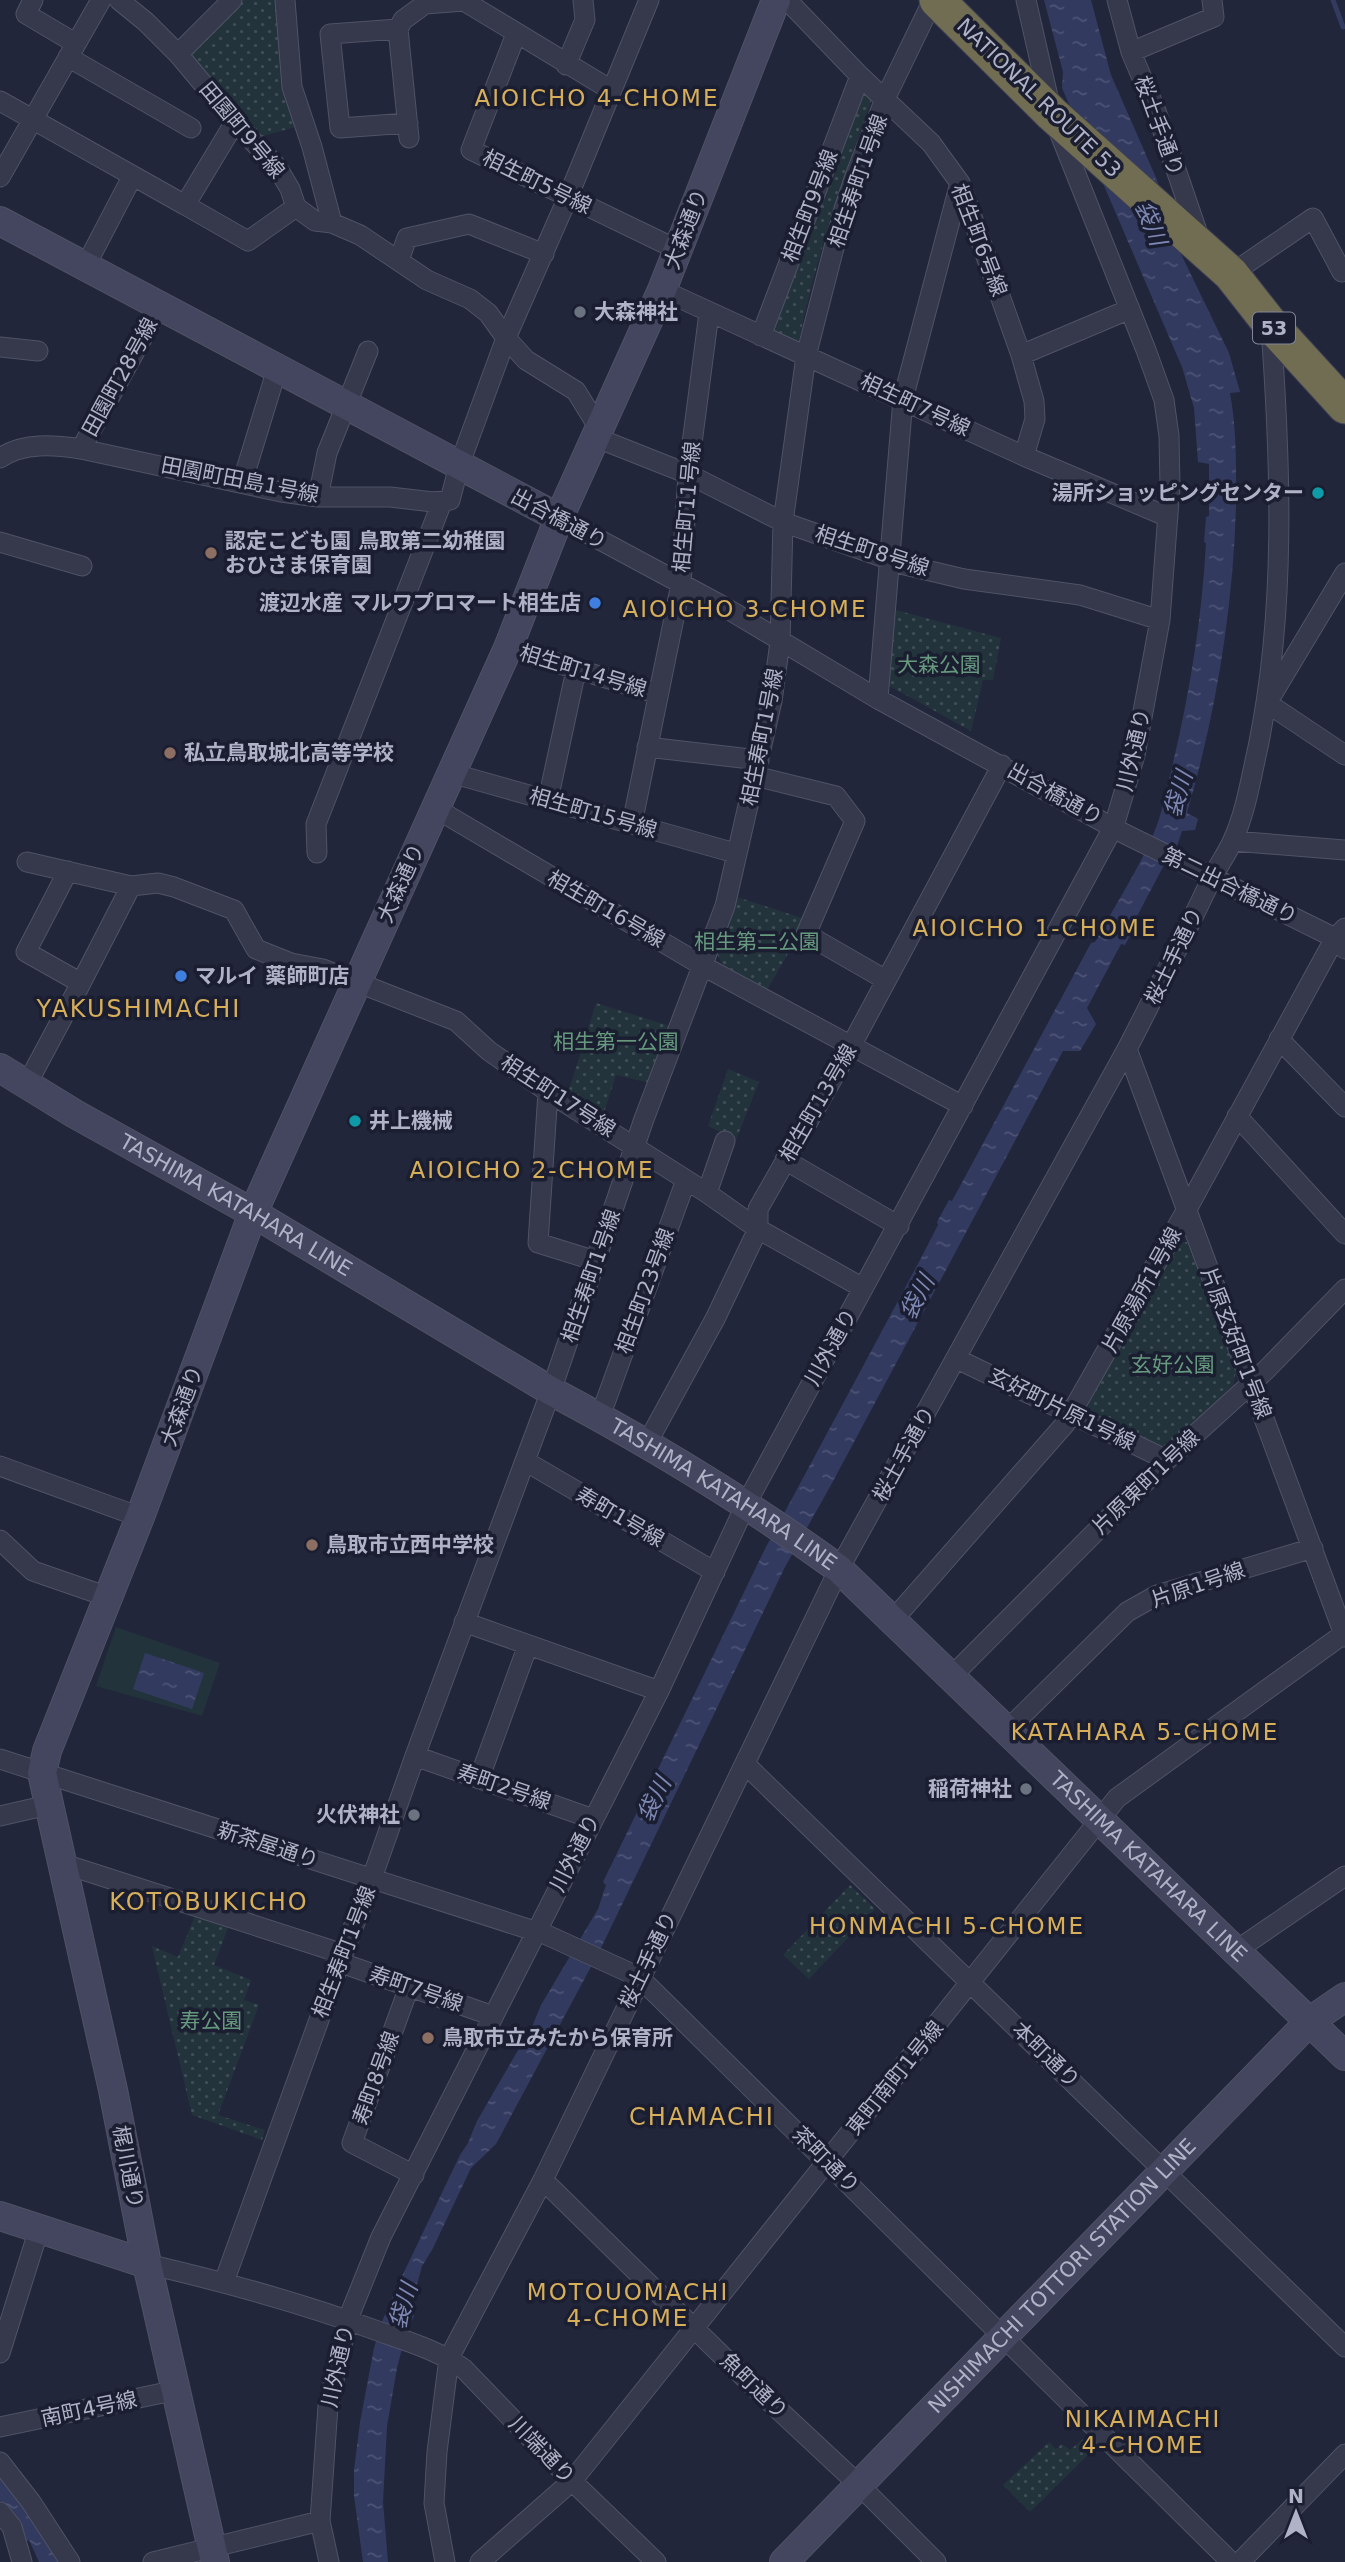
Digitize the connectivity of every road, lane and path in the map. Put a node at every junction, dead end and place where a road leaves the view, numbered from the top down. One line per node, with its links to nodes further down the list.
1 (33, 0): 18 (street)
2 (101, 0): 18 (street)
3 (119, 0): 20 (street, 田園町9号線)
4 (232, 0): 20 (street)
5 (285, 0): 37 (street)
6 (583, 0): 21 (street)
7 (649, 0): 23 (street)
8 (776, 0): 38 (street, 大森通り)
9 (787, 0): 22 (street, 相生町6号線)
10 (935, 0): 24 (street, 相生寿町1号線); 28 (highway, NATIONAL ROUTE 53 / 53)
11 (1027, 0): 28 (street, 川外通り)
12 (1117, 0): 19 (street, 桜土手通り)
13 (1212, 0): 19 (street)
14 (464, 1): 15 (street); 17 (street)
15 (425, 2): 16 (street)
16 (398, 29): 16 (street)
17 (516, 34): 21 (street); 33 (street, 相生町5号線)
18 (71, 50): 26 (street); 29 (street)
19 (1130, 52): 39 (street, 桜土手通り)
20 (178, 54): 27 (street, 田園町9号線)
21 (566, 65): 23 (street)
22 (860, 76): 24 (street, 相生町6号線); 50 (street, 相生町9号線)
23 (611, 90): 33 (street)
24 (885, 99): 32 (street, 相生町6号線); 56 (street, 相生寿町1号線)
25 (0, 101): 26 (street)
26 (32, 119): 30 (street); 31 (street)
27 (234, 122): 34 (street); 35 (street, 田園町9号線)
28 (1063, 123): 39 (highway, NATIONAL ROUTE 53 / 53); 47 (street, 川外通り)
29 (191, 128)
30 (0, 177)
31 (132, 177): 34 (street); 42 (street)
32 (960, 183): 55 (street, 相生町6号線); 58 (street)
33 (568, 197): 38 (street, 相生町5号線); 40 (street)
34 (185, 205): 35 (street)
35 (296, 207): 37 (street)
36 (0, 221): 42 (street, 出合橋通り)
37 (332, 223): 41 (street)
38 (678, 250): 45 (street, 大森通り)
39 (1203, 252): 44 (highway, NATIONAL ROUTE 53 / 53)
40 (544, 254): 41 (street); 51 (street)
41 (399, 260): 51 (street)
42 (85, 267): 46 (street, 出合橋通り)
43 (1345, 271): 44 (street)
44 (1231, 274): 49 (highway, NATIONAL ROUTE 53 / 53)
45 (662, 290): 48 (street, 相生町7号線); 61 (street, 大森通り)
46 (160, 306): 57 (street, 出合橋通り); 62 (street, 田園町28号線)
47 (1130, 309): 55 (street); 70 (street, 川外通り)
48 (709, 313): 50 (street, 相生町7号線); 66 (street, 相生町11号線)
49 (1271, 325): 60 (highway, NATIONAL ROUTE 53 / 53); 84 (street, 桜土手通り)
50 (761, 336): 56 (street, 相生町7号線)
51 (506, 338): 61 (street); 65 (street)
52 (0, 347): 53 (street)
53 (38, 351)
54 (368, 351): 59 (street)
55 (1021, 355): 63 (street, 相生町6号線)
56 (806, 356): 58 (street, 相生町7号線); 72 (street, 相生寿町1号線)
57 (277, 369): 59 (street, 出合橋通り); 67 (street)
58 (903, 399): 63 (street, 相生町7号線); 74 (street)
59 (345, 405): 65 (street, 出合橋通り); 68 (street)
60 (1345, 406)
61 (599, 434): 66 (street, 相生町8号線); 71 (street, 大森通り)
62 (81, 449): 64 (street, 田園町田島1号線); 67 (street, 田園町田島1号線)
63 (1024, 456): 70 (street, 相生町7号線)
64 (0, 458)
65 (459, 467): 69 (street); 71 (street, 出合橋通り)
66 (688, 474): 72 (street, 相生町8号線); 77 (street, 相生町11号線)
67 (242, 483): 68 (street, 田園町田島1号線)
68 (318, 497): 69 (street, 田園町田島1号線)
69 (442, 502): 96 (street)
70 (1168, 517): 78 (street, 川外通り)
71 (559, 518): 77 (street, 出合橋通り); 80 (street, 大森通り)
72 (783, 522): 74 (street, 相生町8号線); 79 (street, 相生寿町1号線)
73 (0, 542): 75 (street)
74 (889, 560): 78 (street, 相生町8号線); 83 (street)
75 (82, 566)
76 (1345, 573): 84 (street)
77 (681, 584): 79 (street, 出合橋通り); 82 (street, 相生町11号線)
78 (1160, 620): 93 (street, 川外通り)
79 (780, 642): 83 (street, 出合橋通り); 88 (street, 相生寿町1号線)
80 (508, 648): 81 (street, 相生町14号線); 89 (street, 大森通り)
81 (576, 670): 82 (street, 相生町14号線); 90 (street)
82 (658, 694): 85 (street, 相生町11号線)
83 (878, 699): 87 (street, 出合橋通り)
84 (1267, 703): 86 (street); 94 (street, 桜土手通り)
85 (647, 747): 88 (street); 92 (street, 相生町11号線)
86 (1345, 755)
87 (1002, 765): 93 (street, 出合橋通り); 104 (street, 相生町13号線)
88 (757, 768): 97 (street, 相生寿町1号線); 104 (street)
89 (451, 773): 90 (street, 相生町15号線); 91 (street, 大森通り)
90 (548, 800): 92 (street, 相生町15号線)
91 (435, 808): 103 (street, 相生町16号線); 106 (street, 大森通り)
92 (632, 824): 97 (street, 相生町15号線)
93 (1118, 829): 100 (street, 第二出合橋通り); 113 (street, 川外通り)
94 (1233, 841): 95 (street); 100 (street, 桜土手通り)
95 (1345, 849)
96 (317, 853)
97 (735, 853): 103 (street, 相生寿町1号線)
98 (27, 862): 99 (street, 相生町17号線)
99 (68, 871): 101 (street, 相生町17号線); 105 (street)
100 (1212, 877): 102 (street, 第二出合橋通り); 109 (street, 桜土手通り)
101 (131, 886): 105 (street); 106 (street, 相生町17号線)
102 (1342, 938): 107 (street, 片原湯所1号線)
103 (703, 966): 108 (street, 相生町16号線); 117 (street, 相生寿町1号線)
104 (886, 980): 108 (street, 相生町13号線)
105 (81, 983): 111 (street)
106 (355, 984): 112 (street, 相生町17号線); 122 (street, 大森通り)
107 (1279, 1038): 114 (street); 115 (street, 片原湯所1号線)
108 (851, 1046): 113 (street, 相生町16号線); 118 (street, 相生町13号線)
109 (1127, 1049): 121 (street, 片原玄好町1号線); 129 (street, 桜土手通り)
110 (0, 1068): 111 (street, TASHIMA KATAHARA LINE)
111 (27, 1084): 122 (street, TASHIMA KATAHARA LINE)
112 (548, 1092): 117 (street, 相生町17号線); 126 (street)
113 (963, 1106): 123 (street, 川外通り)
114 (1345, 1107)
115 (1237, 1116): 121 (street, 片原湯所1号線); 125 (street)
116 (725, 1141): 120 (street)
117 (636, 1146): 119 (street, 相生町17号線); 126 (street, 相生寿町1号線)
118 (785, 1160): 123 (street); 124 (street, 相生町13号線)
119 (686, 1180): 120 (street, 相生町17号線); 132 (street, 相生町23号線)
120 (707, 1193): 124 (street, 相生町17号線)
121 (1186, 1211): 130 (street, 片原玄好町1号線); 133 (street, 片原湯所1号線)
122 (253, 1213): 131 (street, TASHIMA KATAHARA LINE); 139 (street, 大森通り)
123 (899, 1226): 127 (street, 川外通り)
124 (758, 1230): 127 (street, 相生町17号線); 134 (street, 相生町13号線)
125 (1345, 1234)
126 (596, 1261): 131 (street, 相生寿町1号線)
127 (863, 1288): 138 (street, 川外通り)
128 (1345, 1289): 130 (street, 片原東町1号線)
129 (957, 1359): 133 (street, 玄好町片原1号線); 142 (street, 桜土手通り)
130 (1252, 1382): 135 (street, 片原東町1号線); 141 (street, 片原玄好町1号線)
131 (551, 1391): 134 (street, TASHIMA KATAHARA LINE); 136 (street, 相生寿町1号線)
132 (605, 1403)
133 (1072, 1413): 135 (street, 玄好町片原1号線); 145 (street, 片原湯所1号線)
134 (646, 1445): 138 (street, TASHIMA KATAHARA LINE)
135 (1167, 1460): 149 (street, 片原東町1号線)
136 (525, 1461): 143 (street, 寿町1号線); 146 (street, 相生寿町1号線)
137 (0, 1466): 139 (street)
138 (754, 1510): 142 (street, TASHIMA KATAHARA LINE); 143 (street, 川外通り)
139 (140, 1517): 144 (street, 大森通り)
140 (0, 1540): 144 (street)
141 (1313, 1548): 147 (street, 片原玄好町1号線); 151 (street, 片原1号線)
142 (839, 1569): 145 (street, TASHIMA KATAHARA LINE); 154 (street, 桜土手通り)
143 (715, 1572): 150 (street, 川外通り)
144 (108, 1597): 155 (street, 大森通り)
145 (892, 1621): 149 (street, TASHIMA KATAHARA LINE)
146 (464, 1622): 148 (street); 152 (street, 相生寿町1号線)
147 (1345, 1634): 160 (street, 東町南町1号線)
148 (528, 1645): 150 (street); 156 (street)
149 (950, 1678): 151 (street, TASHIMA KATAHARA LINE)
150 (659, 1691): 159 (street, 川外通り)
151 (1006, 1731): 160 (street, TASHIMA KATAHARA LINE)
152 (415, 1756): 156 (street, 寿町2号線); 163 (street, 相生寿町1号線)
153 (0, 1759): 155 (street, 新茶屋通り)
154 (745, 1764): 167 (street, 桜土手通り); 168 (street, 本町通り)
155 (42, 1773): 157 (street, 梶川通り); 163 (street, 新茶屋通り)
156 (479, 1779): 159 (street, 寿町2号線)
157 (48, 1805): 158 (street); 161 (street, 梶川通り)
158 (0, 1816)
159 (593, 1819): 164 (street, 川外通り)
160 (1100, 1820): 165 (street, TASHIMA KATAHARA LINE); 168 (street, 東町南町1号線)
161 (64, 1864): 166 (street, 寿町7号線); 180 (street, 梶川通り)
162 (1345, 1876): 165 (street)
163 (372, 1878): 164 (street, 新茶屋通り); 166 (street, 相生寿町1号線)
164 (535, 1931): 167 (street, 茶町通り); 171 (street, 川外通り)
165 (1234, 1952): 172 (street, TASHIMA KATAHARA LINE)
166 (340, 1962): 169 (street, 寿町7号線); 181 (street, 相生寿町1号線)
167 (639, 1977): 174 (street, 茶町通り); 177 (street, 桜土手通り)
168 (971, 1982): 174 (street, 東町南町1号線); 175 (street, 本町通り)
169 (409, 1987): 171 (street, 寿町7号線); 176 (street, 寿町8号線)
170 (1345, 1997): 172 (street, NISHIMACHI TOTTORI STATION LINE)
171 (493, 2016): 176 (street, 川外通り)
172 (1310, 2021): 173 (street, TASHIMA KATAHARA LINE); 175 (street, NISHIMACHI TOTTORI STATION LINE)
173 (1345, 2056)
174 (828, 2162): 183 (street, 東町南町1号線); 184 (street, 茶町通り)
175 (1164, 2170): 184 (street, NISHIMACHI TOTTORI STATION LINE); 185 (street, 本町通り)
176 (414, 2175): 182 (street, 川外通り)
177 (543, 2180): 183 (street, 魚町通り); 187 (street, 桜土手通り)
178 (0, 2216): 179 (street)
179 (39, 2229): 180 (street); 186 (street)
180 (147, 2264): 181 (street); 188 (street, 梶川通り)
181 (224, 2282): 182 (street)
182 (354, 2322): 187 (street, 川端通り); 195 (street, 川外通り)
183 (694, 2327): 192 (street, 東町南町1号線); 193 (street, 魚町通り)
184 (1005, 2337): 193 (street, NISHIMACHI TOTTORI STATION LINE); 206 (street, 茶町通り)
185 (1345, 2347)
186 (0, 2353)
187 (449, 2358): 192 (street, 川端通り); 202 (street, 桜土手通り)
188 (177, 2390): 189 (street, 南町4号線); 196 (street, 梶川通り)
189 (0, 2427)
190 (1345, 2454): 207 (street)
191 (0, 2462): 199 (street)
192 (572, 2481): 197 (street, 川端通り); 203 (street, 東町南町1号線)
193 (858, 2484): 204 (street, NISHIMACHI TOTTORI STATION LINE); 205 (street, 魚町通り)
194 (0, 2512): 198 (street)
195 (320, 2521): 196 (street); 201 (street, 川外通り)
196 (213, 2554): 200 (street)
197 (650, 2560)
198 (22, 2562)
199 (70, 2562)
200 (153, 2562)
201 (329, 2562)
202 (445, 2562)
203 (480, 2562)
204 (784, 2562)
205 (936, 2562)
206 (1231, 2562)
207 (1240, 2562)

